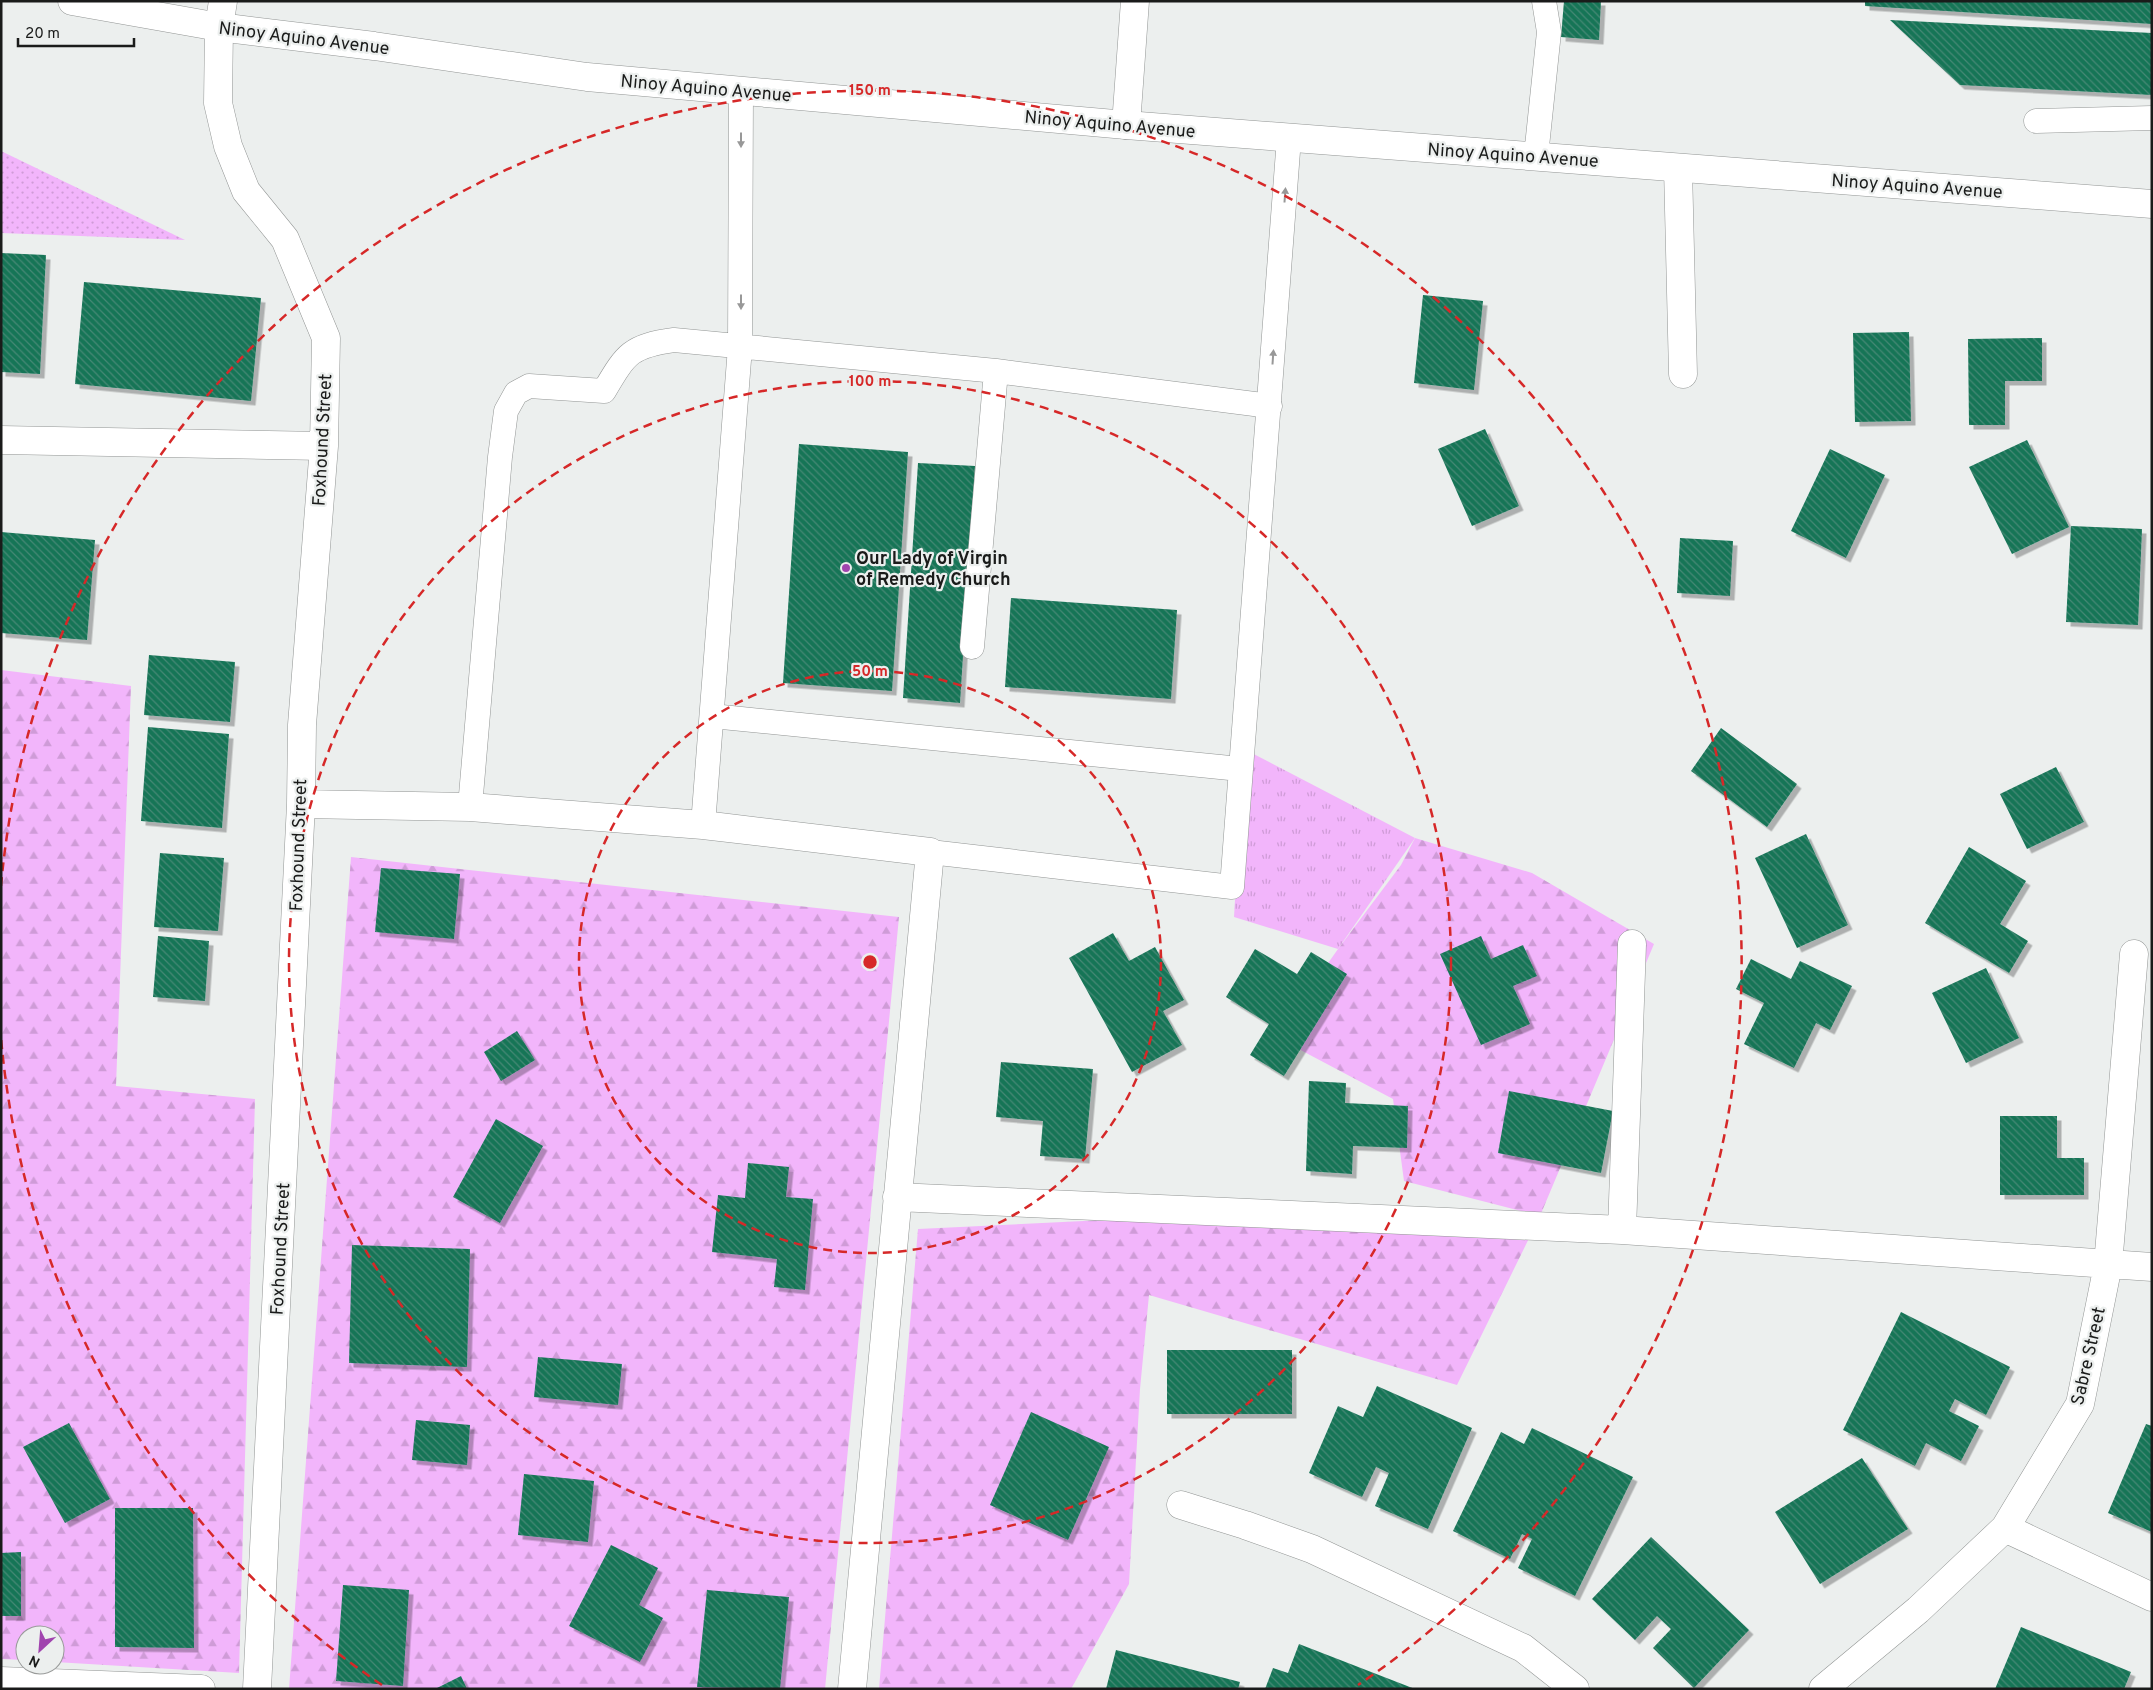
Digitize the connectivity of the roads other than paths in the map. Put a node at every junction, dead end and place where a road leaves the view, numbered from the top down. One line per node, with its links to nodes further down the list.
1 (72, 1): 4 (street, Ninoy Aquino Avenue)
2 (1135, 1): 8 (street)
3 (1544, 1): 10 (lane)
4 (221, 14): 5 (street, Ninoy Aquino Avenue); 18 (street, Foxhound Street)
5 (741, 91): 8 (street, Ninoy Aquino Avenue); 13 (lane, one-way to 13)
6 (2152, 118): 7 (lane)
7 (2036, 121)
8 (1126, 125): 9 (street, Ninoy Aquino Avenue)
9 (1289, 138): 10 (street, Ninoy Aquino Avenue); 16 (lane, one-way to 9)
10 (1536, 156): 11 (street, Ninoy Aquino Avenue)
11 (1678, 168): 12 (street, Ninoy Aquino Avenue); 15 (street)
12 (2152, 204)
13 (740, 347): 14 (lane); 20 (lane); 23 (lane)
14 (996, 371): 16 (lane); 19 (lane)
15 (1683, 374)
16 (1270, 406): 21 (lane)
17 (1, 440): 18 (street)
18 (324, 446): 22 (street, Foxhound Street)
19 (972, 647)
20 (712, 716): 21 (lane); 24 (lane)
21 (1240, 769): 25 (lane)
22 (301, 804): 23 (street); 37 (street, Foxhound Street)
23 (470, 807): 24 (street)
24 (703, 825): 25 (street)
25 (930, 852): 28 (street)
26 (1632, 944): 29 (street)
27 (2134, 954): 30 (street, Sabre Street)
28 (897, 1197): 29 (street); 38 (street)
29 (1622, 1230): 30 (street)
30 (2108, 1265): 31 (street); 33 (street, Sabre Street)
31 (2152, 1267)
32 (1181, 1505): 39 (street)
33 (2005, 1528): 34 (street); 40 (street, Sabre Street)
34 (2152, 1597)
35 (1, 1681): 36 (street)
36 (201, 1689)
37 (257, 1689)
38 (852, 1689)
39 (1575, 1689)
40 (1822, 1689)

